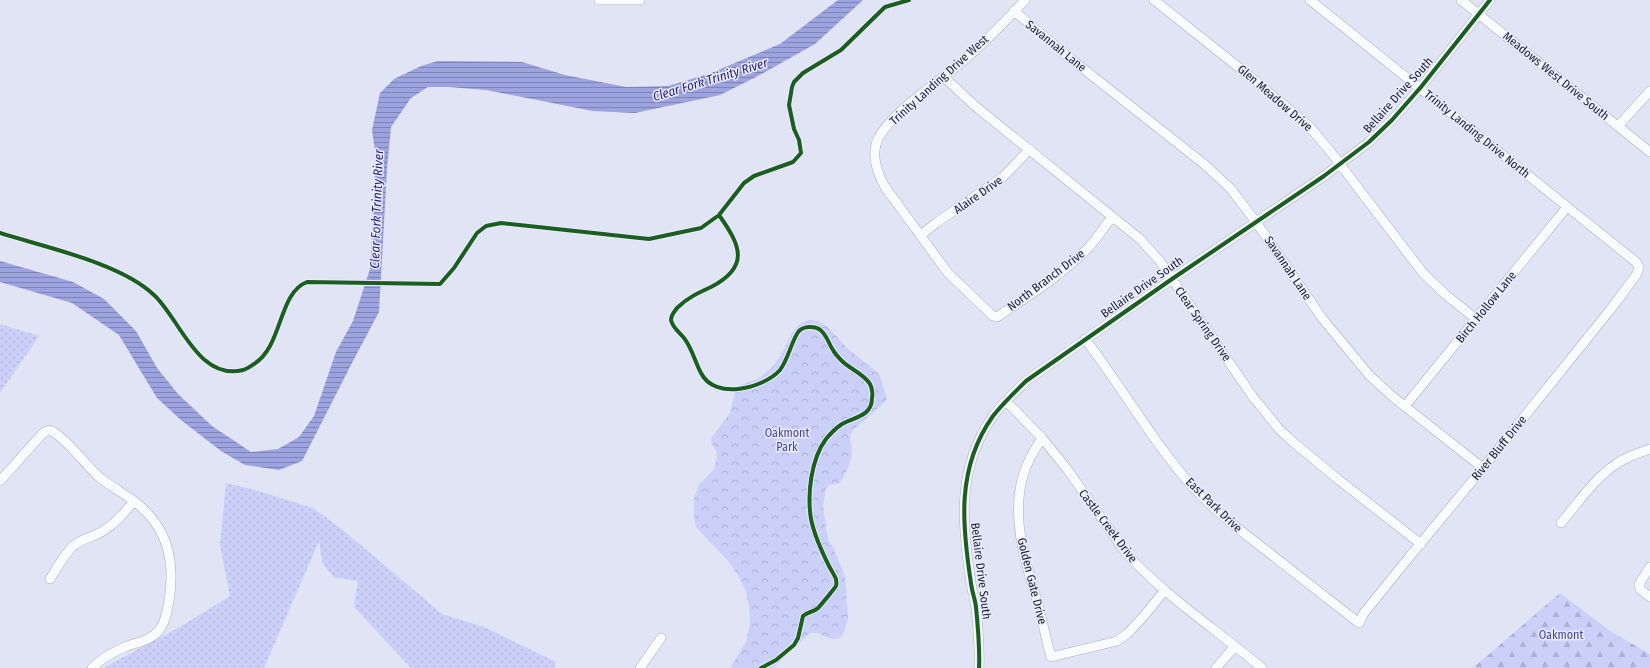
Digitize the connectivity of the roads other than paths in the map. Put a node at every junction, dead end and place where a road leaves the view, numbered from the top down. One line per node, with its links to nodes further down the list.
1 (599, 0): 2 (street)
2 (640, 0)
3 (1025, 0): 8 (street, Trinity Landing Drive West)
4 (1154, 0): 16 (street, Glen Meadow Drive)
5 (1310, 0): 11 (street, Trinity Landing Drive North)
6 (1461, 0): 9 (street, Meadows West Drive South)
7 (1490, 0): 9 (street, Bellaire Drive South)
8 (1014, 11): 10 (street, Trinity Landing Drive West); 19 (street, Savannah Lane)
9 (1480, 14): 11 (street, Bellaire Drive South); 13 (street, Meadows West Drive South)
10 (944, 77): 14 (street, Clear Spring Drive); 20 (street, Trinity Landing Drive West)
11 (1421, 87): 16 (street, Bellaire Drive South); 17 (street, Trinity Landing Drive North)
12 (1650, 90): 13 (street)
13 (1618, 126): 15 (street, Meadows West Drive South)
14 (1030, 150): 18 (street, Clear Spring Drive); 20 (street, Alaire Drive)
15 (1650, 152)
16 (1340, 164): 19 (street, Bellaire Drive South); 23 (street, Glen Meadow Drive)
17 (1567, 207): 21 (street, Trinity Landing Drive North); 23 (street, Birch Hollow Lane)
18 (1112, 217): 20 (street, North Branch Drive); 22 (street, Clear Spring Drive)
19 (1256, 222): 22 (street, Bellaire Drive South); 26 (street, Savannah Lane)
20 (921, 235)
21 (1638, 271): 30 (street, River Bluff Drive)
22 (1172, 279): 24 (street, Bellaire Drive South); 34 (street, Clear Spring Drive)
23 (1476, 319): 26 (street, Birch Hollow Lane)
24 (1085, 339): 25 (street, Bellaire Drive South); 39 (street, East Park Drive)
25 (1006, 401): 27 (street, Castle Creek Drive); 42 (street, Bellaire Drive South)
26 (1405, 406): 30 (street, Savannah Lane)
27 (1042, 438): 37 (street, Castle Creek Drive); 37 (street, Golden Gate Drive)
28 (1650, 444): 29 (street)
29 (1650, 450): 33 (street)
30 (1483, 468): 34 (street, River Bluff Drive)
31 (0, 481): 32 (street)
32 (134, 501): 36 (street); 43 (street)
33 (1562, 523)
34 (1421, 544): 39 (street, River Bluff Drive)
35 (1650, 567): 38 (street)
36 (50, 579)
37 (1165, 590): 41 (street, Castle Creek Drive)
38 (1650, 598)
39 (1359, 623)
40 (661, 638): 44 (street)
41 (1235, 646): 47 (street); 48 (street, Castle Creek Drive)
42 (980, 658): 45 (street, Bellaire Drive South); 46 (street)
43 (92, 668)
44 (640, 668)
45 (979, 668)
46 (983, 668)
47 (1216, 668)
48 (1262, 668)

